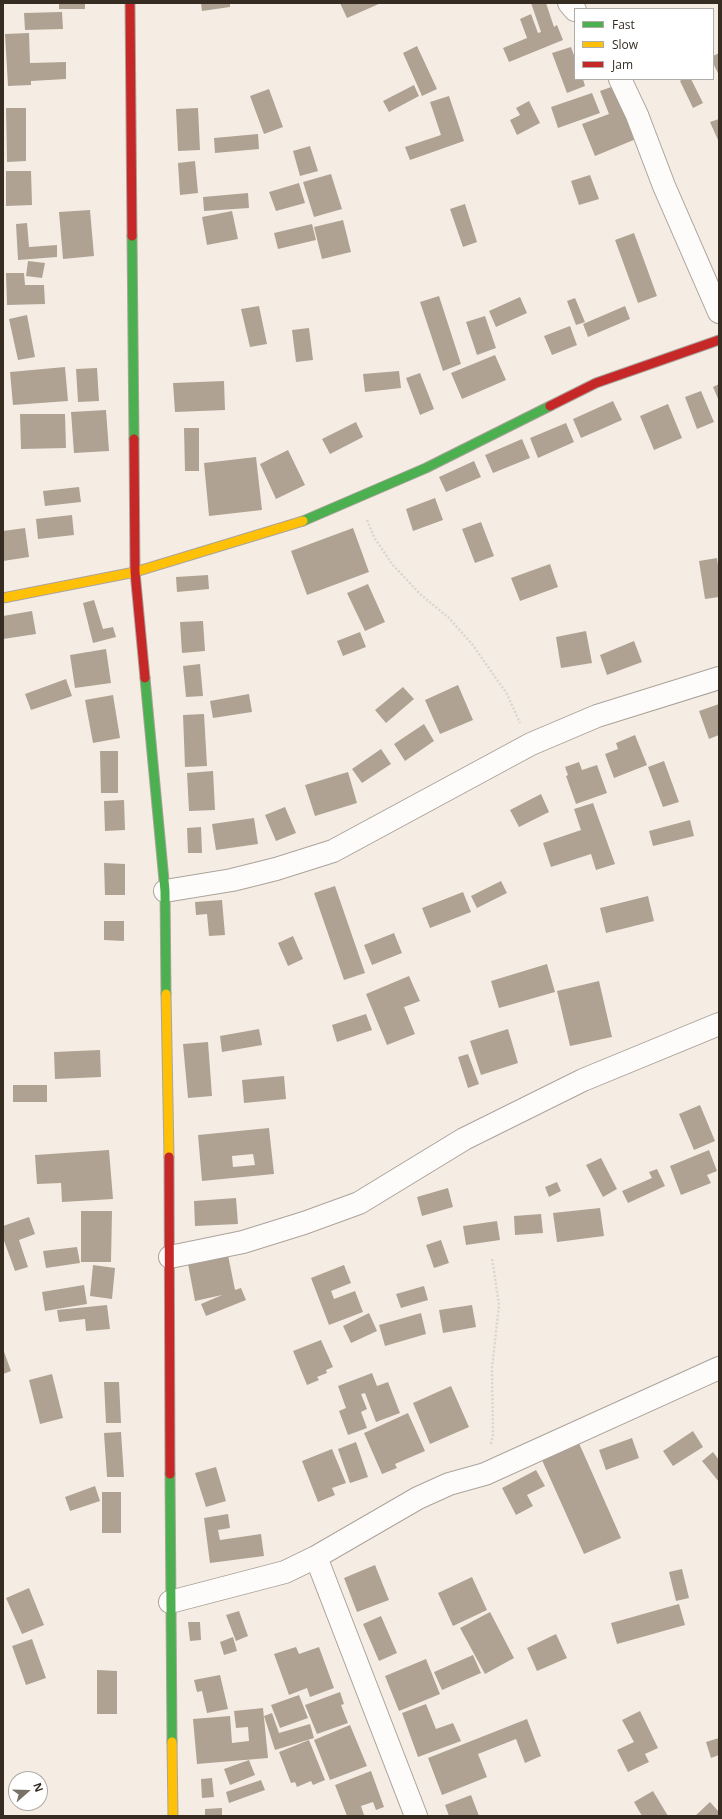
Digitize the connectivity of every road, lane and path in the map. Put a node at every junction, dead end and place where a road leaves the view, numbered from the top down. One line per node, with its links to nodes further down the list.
1 (130, 3): 6 (street)
2 (620, 80): 3 (street)
3 (719, 312)
4 (719, 340): 5 (street)
5 (357, 498): 6 (street); 9 (path)
6 (135, 572): 7 (street); 10 (street)
7 (3, 598)
8 (719, 678): 9 (street)
9 (531, 744): 10 (street)
10 (165, 891): 12 (street)
11 (719, 1024): 12 (street)
12 (170, 1257): 17 (street)
13 (492, 1258): 15 (path)
14 (719, 1368): 15 (street)
15 (485, 1474): 16 (street)
16 (316, 1557): 17 (street); 19 (street)
17 (170, 1602): 18 (street)
18 (173, 1816)
19 (416, 1816)

